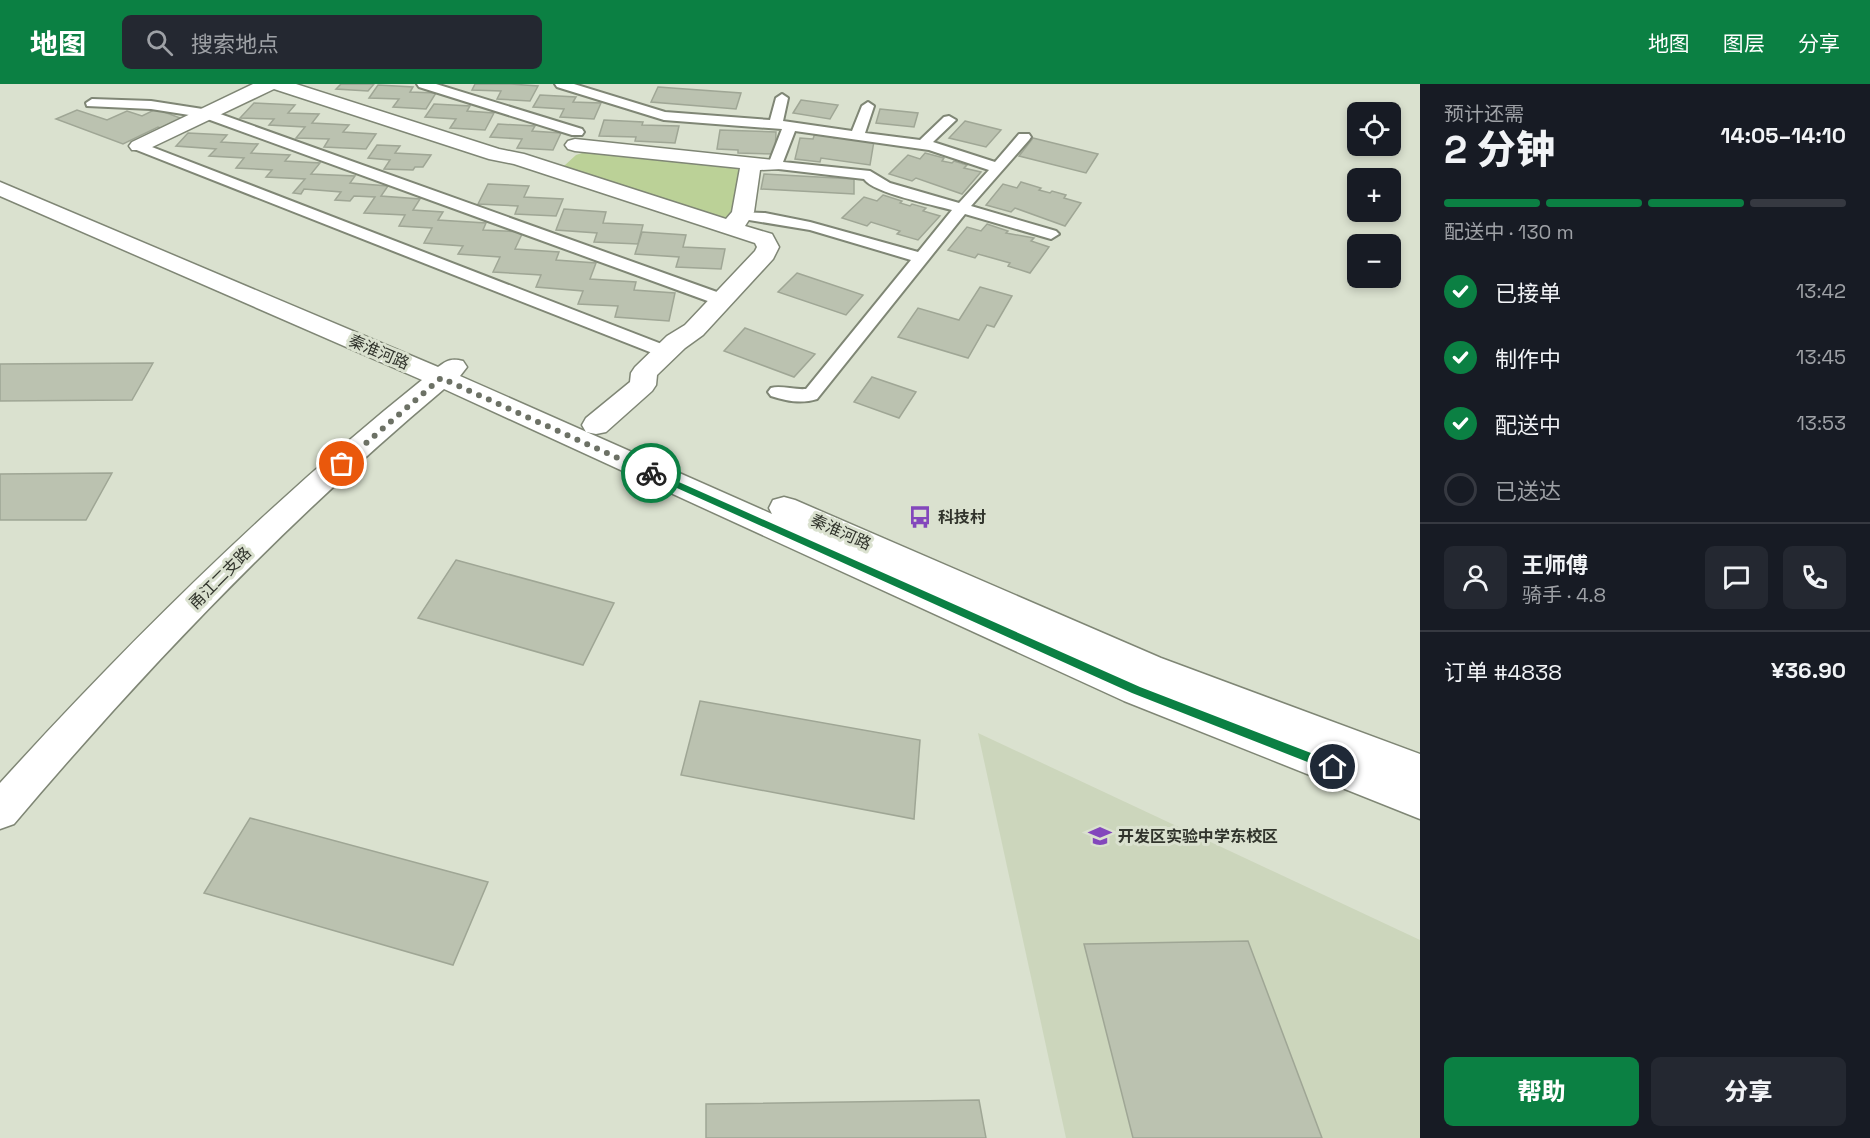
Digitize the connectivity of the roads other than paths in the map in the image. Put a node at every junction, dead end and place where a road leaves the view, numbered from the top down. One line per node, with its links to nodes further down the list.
1 (269, 84): 8 (main road)
2 (278, 84): 18 (main road)
3 (423, 84): 13 (lane)
4 (561, 84): 10 (lane)
5 (782, 98): 10 (lane)
6 (92, 103): 8 (lane)
7 (868, 106): 11 (lane)
8 (204, 113): 15 (main road); 26 (lane)
9 (949, 120): 14 (lane)
10 (783, 126): 11 (lane); 17 (lane)
11 (857, 135): 14 (lane)
12 (1024, 137): 19 (lane)
13 (576, 138): 16 (main road); 18 (main road)
14 (923, 145): 19 (lane)
15 (139, 146): 27 (lane)
16 (751, 164): 17 (main road); 23 (main road)
17 (775, 165): 22 (lane)
18 (546, 168): 23 (main road)
19 (998, 168): 22 (lane)
20 (0, 172): 28 (main road, 秦淮河路)
21 (0, 188): 28 (main road, 秦淮河路)
22 (961, 209): 24 (lane); 25 (lane)
23 (736, 221): 25 (lane); 26 (main road)
24 (1051, 234)
25 (921, 258): 29 (lane)
26 (722, 300): 27 (main road)
27 (666, 352): 30 (main road)
28 (449, 371): 30 (main road, 秦淮河路); 32 (main road, 秦淮河路); 33 (main road, 甬江二支路)
29 (777, 392)
30 (596, 425): 31 (main road, 秦淮河路)
31 (1420, 771)
32 (1420, 801)
33 (0, 811)

